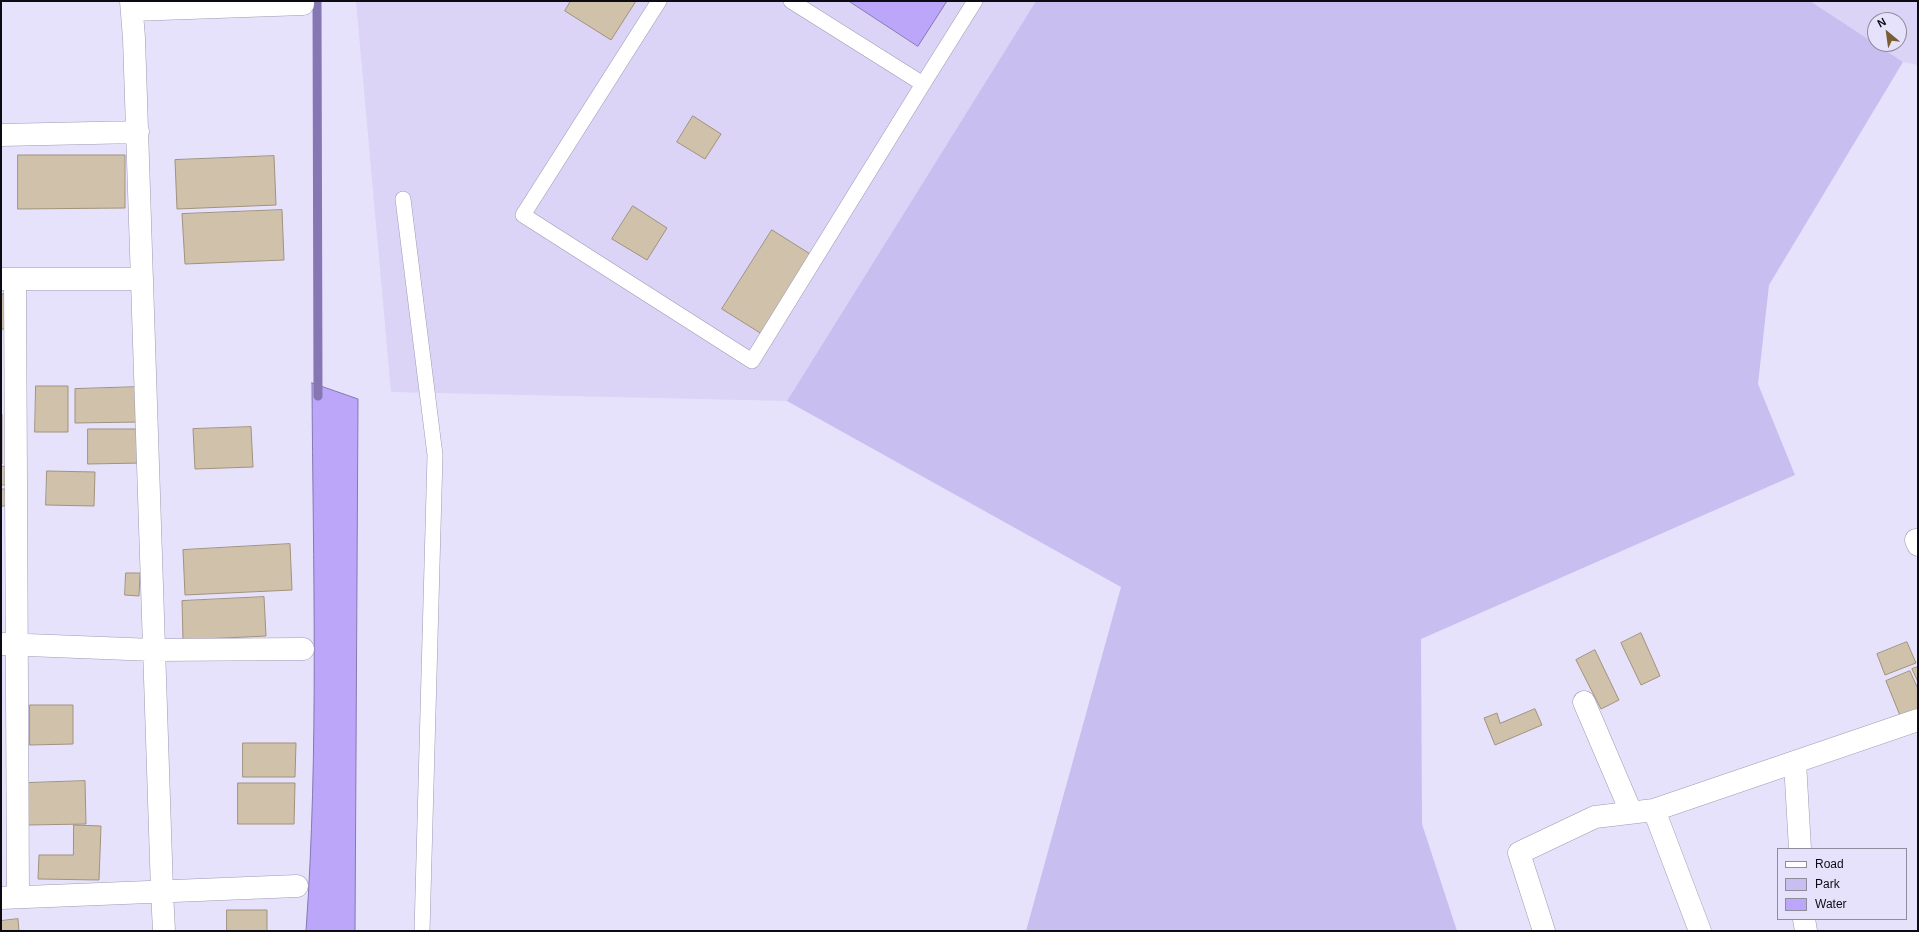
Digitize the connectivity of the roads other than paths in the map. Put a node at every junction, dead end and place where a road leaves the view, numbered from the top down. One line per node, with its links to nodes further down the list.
1 (659, 1): 6 (lane)
2 (791, 1): 6 (lane)
3 (975, 1): 6 (lane)
4 (303, 4): 5 (street)
5 (131, 6): 7 (street)
6 (923, 84)
7 (138, 132): 8 (street); 11 (street)
8 (1, 135)
9 (403, 199): 26 (lane)
10 (8, 279): 11 (street); 12 (street)
11 (142, 280): 14 (street)
12 (8, 644): 14 (street); 23 (street)
13 (303, 649): 14 (street)
14 (154, 650): 22 (street)
15 (1584, 702): 19 (street)
16 (1918, 720): 17 (street)
17 (1795, 762): 18 (street); 20 (street)
18 (1654, 810): 19 (street); 28 (street)
19 (1631, 812): 27 (street)
20 (1800, 848)
21 (297, 886): 22 (street)
22 (162, 892): 23 (street); 25 (street)
23 (10, 897)
24 (1804, 920): 29 (street)
25 (164, 931)
26 (422, 931)
27 (1544, 931)
28 (1700, 931)
29 (1806, 931)

